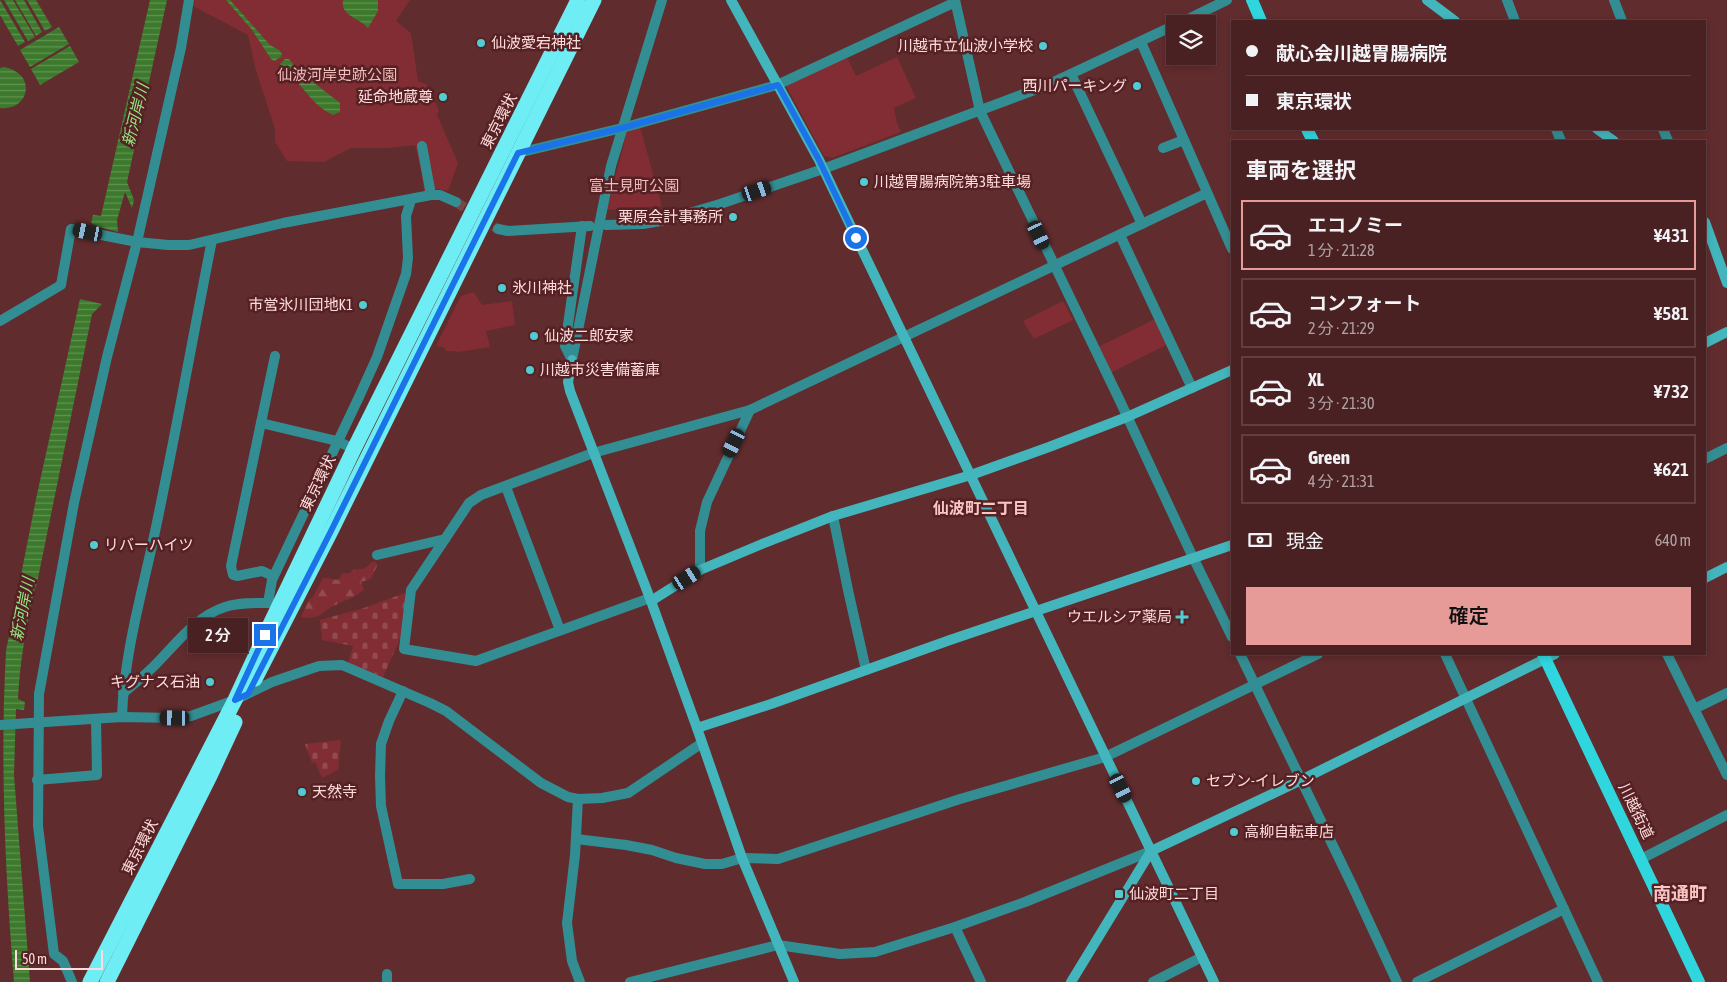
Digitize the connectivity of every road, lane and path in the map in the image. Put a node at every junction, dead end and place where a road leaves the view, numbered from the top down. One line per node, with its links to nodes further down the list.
1 (189, 0): 40 (street)
2 (578, 0): 56 (highway, 東京環状)
3 (594, 0): 28 (highway, 東京環状)
4 (662, 0): 22 (street)
5 (1226, 0): 12 (street)
6 (1252, 0): 13 (main road)
7 (1427, 0): 14 (street)
8 (1507, 0): 15 (street)
9 (1614, 0): 16 (street)
10 (733, 1): 20 (street)
11 (955, 2): 20 (street); 21 (street)
12 (1195, 15)
13 (1261, 20)
14 (1453, 20)
15 (1515, 20)
16 (1622, 20)
17 (1166, 29): 18 (street)
18 (1141, 42): 19 (street); 24 (street)
19 (1071, 74): 21 (street); 34 (street)
20 (778, 85): 22 (street); 29 (street)
21 (980, 111): 29 (street); 42 (street)
22 (622, 128): 28 (street); 49 (street)
23 (1598, 130): 25 (street)
24 (1184, 140): 27 (street); 30 (street)
25 (1613, 140)
26 (422, 146): 31 (street)
27 (1164, 148)
28 (518, 153): 86 (highway, 東京環状)
29 (823, 169): 35 (street); 46 (street)
30 (1208, 193): 34 (street); 41 (street)
31 (431, 195): 32 (street); 33 (street)
32 (411, 200): 39 (street); 55 (street)
33 (456, 202)
34 (1142, 224): 38 (street)
35 (606, 225)
36 (1706, 225): 43 (street)
37 (498, 229): 49 (street)
38 (1120, 235): 42 (street); 51 (street)
39 (212, 240): 40 (street); 84 (street)
40 (137, 242): 44 (street); 91 (street)
41 (1231, 247)
42 (1054, 265): 46 (street); 53 (street)
43 (1727, 283)
44 (0, 321)
45 (1727, 332): 47 (street)
46 (905, 338): 52 (street); 60 (street)
47 (1706, 343)
48 (276, 356): 54 (street)
49 (572, 360): 58 (street)
50 (1231, 370): 51 (street)
51 (1192, 388): 53 (street)
52 (750, 410): 58 (street); 68 (street)
53 (1127, 417): 60 (street); 66 (street)
54 (261, 423): 55 (street); 69 (street)
55 (337, 441): 56 (street); 69 (street)
56 (354, 448): 72 (highway, 東京環状)
57 (1727, 448): 59 (street)
58 (593, 453): 61 (street); 71 (street)
59 (1706, 459)
60 (970, 475): 62 (street); 73 (street)
61 (506, 486): 63 (street); 74 (street)
62 (833, 516): 68 (street); 81 (street)
63 (445, 539): 65 (street); 74 (street)
64 (1231, 544): 66 (street)
65 (377, 555)
66 (1194, 558): 73 (street); 75 (street)
67 (1727, 567): 70 (street)
68 (700, 570): 71 (street)
69 (274, 576): 72 (street)
70 (1706, 578)
71 (650, 600): 74 (street); 93 (street)
72 (274, 603): 84 (street); 86 (highway, 東京環状)
73 (1035, 612): 81 (street); 95 (street)
74 (560, 630)
75 (1231, 635)
76 (1240, 655): 82 (street)
77 (1316, 655): 82 (street)
78 (1445, 655): 87 (street)
79 (1548, 655): 87 (street); 104 (main road, 川越街道)
80 (1666, 655): 88 (street)
81 (866, 670): 93 (street)
82 (1254, 684): 95 (street); 98 (street)
83 (403, 691): 86 (street); 99 (street); 105 (street)
84 (123, 693): 89 (street)
85 (1727, 693): 88 (street)
86 (241, 697): 89 (street); 111 (highway, 東京環状); 112 (highway, 東京環状)
87 (1466, 699): 98 (street); 106 (street)
88 (1694, 710): 96 (street)
89 (122, 717): 90 (street)
90 (96, 719): 91 (street); 97 (street)
91 (37, 722): 92 (street); 97 (street)
92 (0, 725)
93 (697, 728): 94 (street)
94 (702, 743): 99 (street); 103 (street)
95 (1105, 757): 102 (street); 103 (street)
96 (1727, 775)
97 (38, 780): 110 (street)
98 (1300, 780): 102 (street); 120 (street)
99 (578, 799): 101 (street)
100 (1727, 815): 104 (street)
101 (576, 838): 103 (street); 113 (street)
102 (1151, 851): 107 (street); 109 (street); 117 (street)
103 (742, 858): 108 (street)
104 (1641, 859): 123 (main road, 川越街道)
105 (470, 879)
106 (1564, 909): 121 (street); 122 (street)
107 (955, 928): 108 (street); 116 (street)
108 (778, 945): 114 (street); 115 (street)
109 (1202, 957): 118 (street); 119 (street)
110 (72, 982)
111 (90, 982)
112 (107, 982)
113 (580, 982)
114 (630, 982)
115 (794, 982)
116 (981, 982)
117 (1071, 982)
118 (1153, 982)
119 (1214, 982)
120 (1397, 982)
121 (1417, 982)
122 (1598, 982)
123 (1699, 982)

